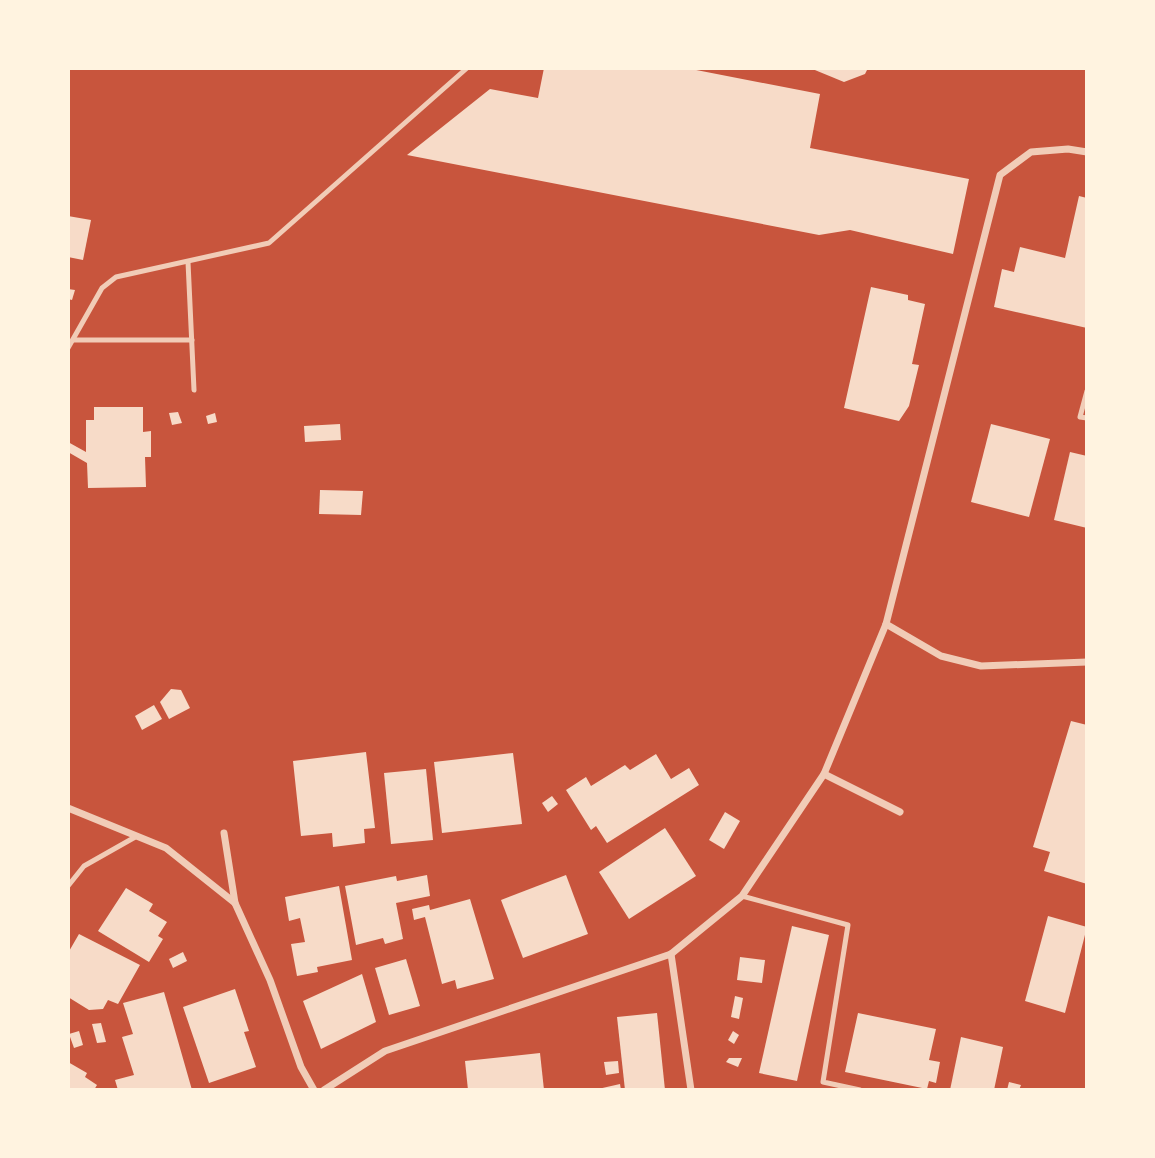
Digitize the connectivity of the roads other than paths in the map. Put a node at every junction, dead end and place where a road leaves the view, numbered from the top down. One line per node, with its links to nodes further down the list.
1 (467, 68): 3 (lane)
2 (1087, 152): 10 (street)
3 (188, 262): 4 (lane); 5 (lane)
4 (73, 340): 5 (lane); 6 (lane)
5 (192, 340): 7 (lane)
6 (68, 348)
7 (194, 390)
8 (1087, 391): 9 (lane)
9 (1087, 418)
10 (886, 624): 11 (street); 12 (street)
11 (1087, 662)
12 (824, 774): 14 (street); 18 (street)
13 (68, 808): 16 (street)
14 (900, 812)
15 (224, 833): 19 (street)
16 (137, 836): 17 (lane); 19 (street)
17 (68, 886)
18 (742, 896): 20 (street); 24 (lane)
19 (235, 903): 21 (street)
20 (671, 954): 22 (street); 23 (street)
21 (314, 1090)
22 (324, 1090)
23 (691, 1090)
24 (860, 1090)

